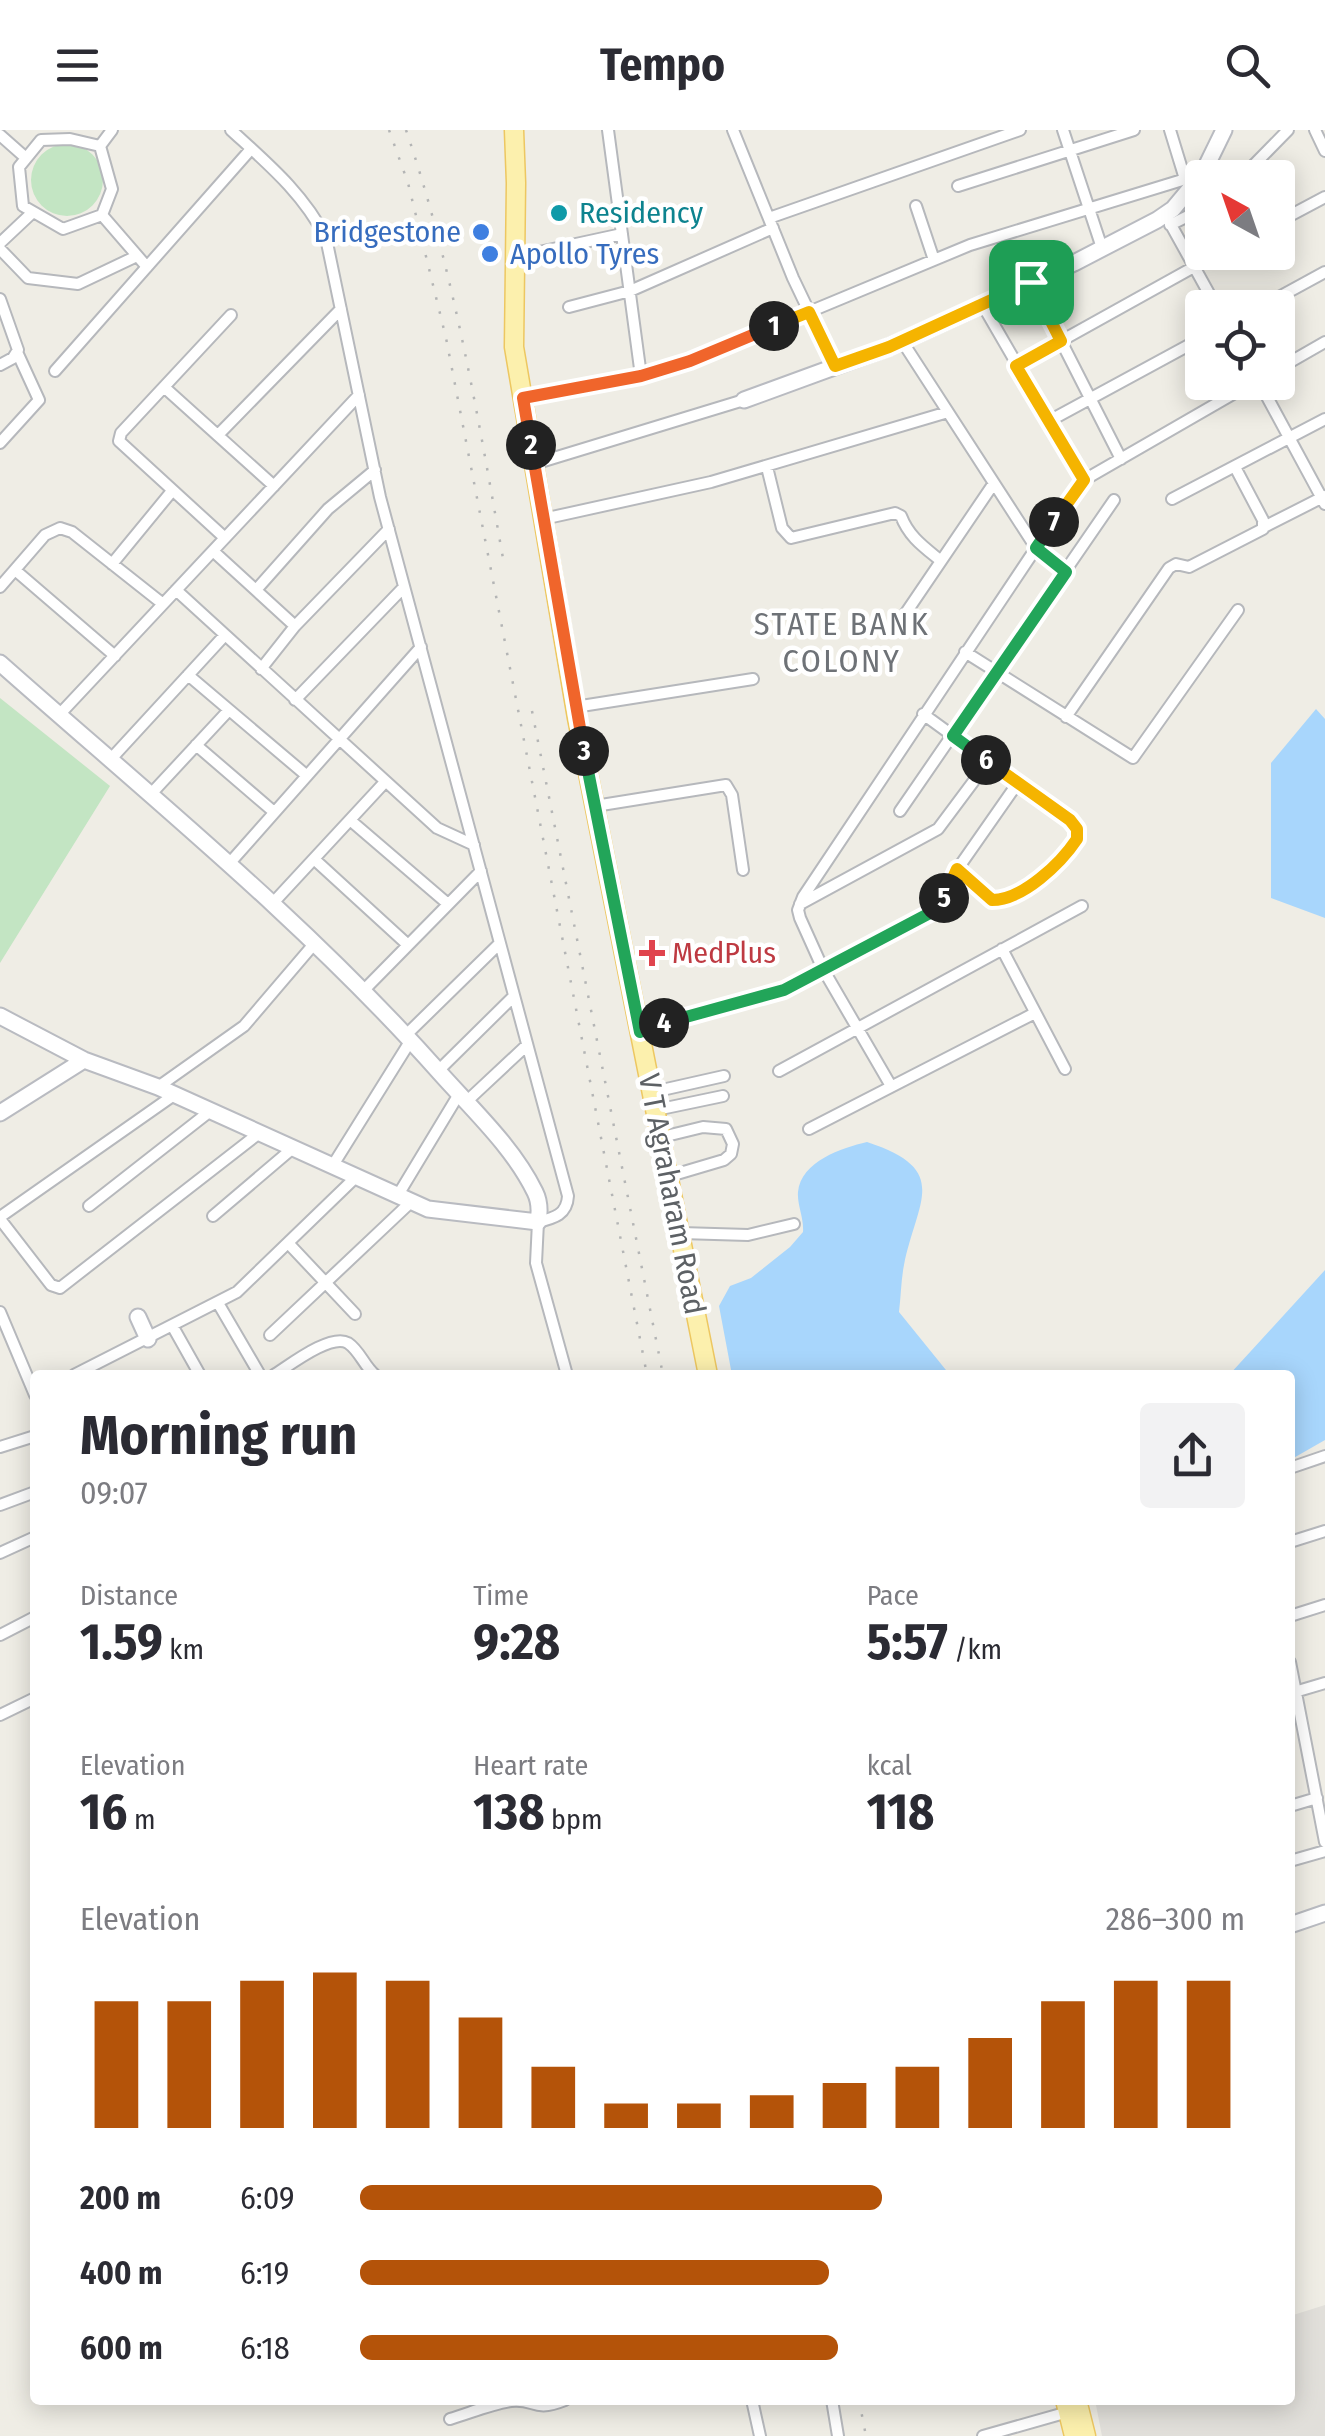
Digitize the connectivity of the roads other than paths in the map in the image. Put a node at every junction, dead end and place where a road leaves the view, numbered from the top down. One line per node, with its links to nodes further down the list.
1 (112, 130): 16 (street)
2 (232, 130): 17 (street)
3 (503, 130): 24 (main road)
4 (514, 130): 24 (main road)
5 (524, 130): 24 (main road)
6 (608, 130): 36 (street)
7 (733, 130): 35 (street)
8 (1020, 130): 35 (street)
9 (1063, 130): 18 (street)
10 (1134, 130): 18 (street)
11 (1170, 130): 23 (street)
12 (1224, 130): 21 (street)
13 (1288, 130): 22 (street)
14 (1315, 130): 19 (street)
15 (0, 135): 20 (street)
16 (100, 146): 20 (street); 33 (street)
17 (252, 148): 43 (street); 52 (street)
18 (1069, 150): 25 (street); 29 (street)
19 (1325, 151)
20 (26, 158): 30 (street)
21 (1210, 160)
22 (1259, 160)
23 (1185, 179): 29 (street)
24 (516, 184): 41 (main road, V T Agraharam Road)
25 (958, 186)
26 (1325, 197): 31 (street)
27 (1185, 198): 34 (street)
28 (916, 206): 42 (street)
29 (1088, 209): 38 (street); 42 (street)
30 (33, 212): 33 (street); 37 (street)
31 (1295, 213)
32 (1185, 214): 34 (street)
33 (102, 216): 40 (street)
34 (1168, 220): 38 (street); 39 (street)
35 (771, 223): 48 (street); 53 (street)
36 (622, 234): 41 (street); 48 (street)
37 (0, 246): 40 (street)
38 (1102, 248): 46 (street)
39 (1185, 251)
40 (137, 256): 43 (street)
41 (516, 256): 68 (main road, V T Agraharam Road)
42 (934, 260): 53 (street)
43 (147, 267): 64 (street)
44 (1189, 270): 56 (street)
45 (1325, 272): 47 (street)
46 (1031, 282): 50 (street); 56 (street)
47 (1292, 290)
48 (630, 291): 51 (street); 65 (street)
49 (0, 299): 59 (street)
50 (982, 304): 55 (street); 63 (street)
51 (568, 307)
52 (341, 310): 67 (street); 76 (street)
53 (809, 312): 62 (street); 65 (street)
54 (232, 315): 66 (street)
55 (902, 341): 62 (street); 73 (street)
56 (1061, 341): 63 (street); 69 (street)
57 (1325, 342): 60 (street)
58 (1185, 347): 69 (street)
59 (17, 352): 61 (street); 78 (street)
60 (1295, 359)
61 (0, 366)
62 (835, 366): 70 (street)
63 (1016, 366): 75 (street)
64 (56, 371)
65 (641, 376): 68 (street)
66 (164, 386): 76 (street); 87 (street)
67 (359, 396): 83 (street); 86 (street)
68 (523, 398): 80 (main road, V T Agraharam Road)
69 (1090, 399): 75 (street); 79 (street)
70 (744, 400): 80 (street)
71 (1224, 400): 79 (street)
72 (1267, 400): 77 (street)
73 (948, 412): 81 (street); 85 (street)
74 (1325, 419): 77 (street)
75 (1049, 422): 84 (street)
76 (218, 435): 86 (street)
77 (1290, 437): 82 (street); 88 (street)
78 (0, 442)
79 (1121, 459): 84 (street)
80 (534, 464): 91 (main road, V T Agraharam Road)
81 (767, 466): 91 (street); 97 (street)
82 (1235, 466): 90 (street); 92 (street)
83 (375, 470): 93 (street); 104 (street)
84 (1084, 480): 95 (street)
85 (994, 483): 95 (street); 97 (street)
86 (274, 486): 94 (street)
87 (172, 491): 94 (street); 98 (street)
88 (1324, 499): 92 (street)
89 (1114, 500): 100 (street)
90 (1172, 500)
91 (543, 519): 119 (main road, V T Agraharam Road)
92 (1264, 527): 123 (street)
93 (389, 528): 102 (street); 107 (street)
94 (225, 538): 96 (street)
95 (1036, 548): 100 (street); 111 (street)
96 (213, 551): 103 (street); 104 (street)
97 (941, 560): 108 (street)
98 (112, 564): 99 (street); 105 (street)
99 (15, 570): 101 (street); 112 (street)
100 (1066, 572): 115 (street)
101 (0, 587)
102 (404, 587): 110 (street); 118 (street)
103 (176, 590): 105 (street); 109 (street)
104 (256, 590): 107 (street)
105 (163, 604): 112 (street)
106 (1238, 610): 123 (street)
107 (295, 626): 114 (street)
108 (897, 626)
109 (224, 635): 114 (street); 116 (street)
110 (421, 648): 125 (street); 137 (street)
111 (965, 652): 115 (street); 121 (street)
112 (115, 656): 122 (street)
113 (0, 663): 122 (street)
114 (261, 668): 118 (street)
115 (998, 673): 123 (street); 124 (street)
116 (188, 674): 120 (street); 127 (street)
117 (753, 679): 119 (street)
118 (295, 700): 125 (street)
119 (576, 707): 133 (main road, V T Agraharam Road)
120 (229, 710): 126 (street); 129 (street)
121 (923, 714): 124 (street); 145 (street)
122 (59, 715): 127 (street)
123 (1066, 717)
124 (953, 736): 128 (street); 134 (street)
125 (337, 740): 129 (street); 130 (street)
126 (196, 746): 132 (street); 135 (street)
127 (110, 760): 132 (street)
128 (988, 762): 131 (street); 145 (street)
129 (306, 775): 135 (street)
130 (385, 782): 136 (street); 137 (street)
131 (1017, 784): 140 (street); 140 (street)
132 (150, 795): 139 (street)
133 (595, 806): 141 (street); 157 (main road, V T Agraharam Road)
134 (900, 811)
135 (274, 812): 139 (street)
136 (350, 820): 138 (street); 144 (street)
137 (474, 845): 142 (street)
138 (314, 859): 143 (street); 149 (street)
139 (228, 864): 143 (street)
140 (957, 869): 151 (street)
141 (743, 870)
142 (481, 871): 144 (street); 147 (street)
143 (272, 904): 148 (street)
144 (448, 904): 149 (street)
145 (799, 904): 151 (street)
146 (1082, 906): 150 (street)
147 (500, 943): 153 (street); 158 (street)
148 (314, 944): 152 (street); 166 (street)
149 (408, 945): 152 (street)
150 (1002, 949): 154 (street); 156 (street)
151 (824, 969): 156 (street); 157 (street)
152 (364, 990): 158 (street)
153 (514, 996): 159 (street); 162 (street)
154 (1035, 1012): 161 (street); 165 (street)
155 (1, 1018): 160 (street)
156 (857, 1027): 163 (street); 165 (street)
157 (640, 1032): 170 (main road, V T Agraharam Road)
158 (409, 1038): 162 (street); 177 (street)
159 (527, 1044): 169 (street); 184 (street)
160 (84, 1060): 166 (street); 172 (street)
161 (1066, 1068)
162 (438, 1071): 169 (street)
163 (779, 1071)
164 (724, 1076): 170 (street)
165 (891, 1086): 173 (street)
166 (158, 1087): 167 (street)
167 (174, 1095): 171 (street); 183 (street)
168 (723, 1096): 170 (street)
169 (462, 1098): 180 (street); 184 (street)
170 (654, 1101): 175 (main road, V T Agraharam Road)
171 (209, 1112): 174 (street); 181 (street)
172 (0, 1113)
173 (809, 1129)
174 (258, 1134): 176 (street); 183 (street)
175 (662, 1137): 179 (main road, V T Agraharam Road); 179 (street)
176 (293, 1148): 177 (street); 182 (street)
177 (334, 1165): 178 (street)
178 (356, 1176): 180 (street); 187 (street)
179 (670, 1176): 186 (main road, V T Agraharam Road)
180 (405, 1198): 184 (street); 188 (street)
181 (89, 1206)
182 (213, 1216)
183 (0, 1218)
184 (538, 1222): 202 (street)
185 (794, 1224): 186 (street)
186 (681, 1233): 203 (main road, V T Agraharam Road)
187 (289, 1244): 188 (street); 189 (street)
188 (326, 1284): 191 (street); 194 (street)
189 (218, 1303): 193 (street); 199 (street)
190 (0, 1312): 195 (street)
191 (354, 1314)
192 (138, 1317): 196 (street)
193 (172, 1326): 196 (street); 198 (street)
194 (270, 1335)
195 (5, 1338): 204 (street)
196 (148, 1339): 197 (street)
197 (84, 1370)
198 (196, 1370)
199 (257, 1370)
200 (282, 1370): 201 (street)
201 (371, 1370)
202 (566, 1370)
203 (707, 1370)
204 (30, 1385)
205 (30, 1437): 206 (street)
206 (0, 1446)
207 (1325, 1456): 208 (street)
208 (1295, 1466)
209 (30, 1494): 210 (street)
210 (0, 1505)
211 (1325, 1530): 213 (street)
212 (30, 1539): 214 (street)
213 (1295, 1540)
214 (0, 1554)
215 (1325, 1605): 216 (street)
216 (1295, 1614)
217 (30, 1620): 218 (street)
218 (0, 1635)
219 (1295, 1681): 221 (street)
220 (1325, 1683): 221 (street)
221 (1298, 1692): 225 (street)
222 (30, 1700): 223 (street)
223 (0, 1715)
224 (1325, 1759): 225 (street)
225 (1311, 1764): 226 (street)
226 (1317, 1798): 227 (street); 228 (street)
227 (1295, 1805)
228 (1325, 1838)
229 (1325, 1850): 230 (street)
230 (1295, 1859)
231 (1325, 1914): 232 (street)
232 (1295, 1924)
233 (499, 2405): 237 (street)
234 (753, 2405): 238 (street)
235 (833, 2405): 239 (street)
236 (1072, 2405): 240 (street); 241 (main road); 242 (main road)
237 (450, 2419)
238 (760, 2436)
239 (838, 2436)
240 (983, 2436)
241 (1074, 2436)
242 (1086, 2436)

